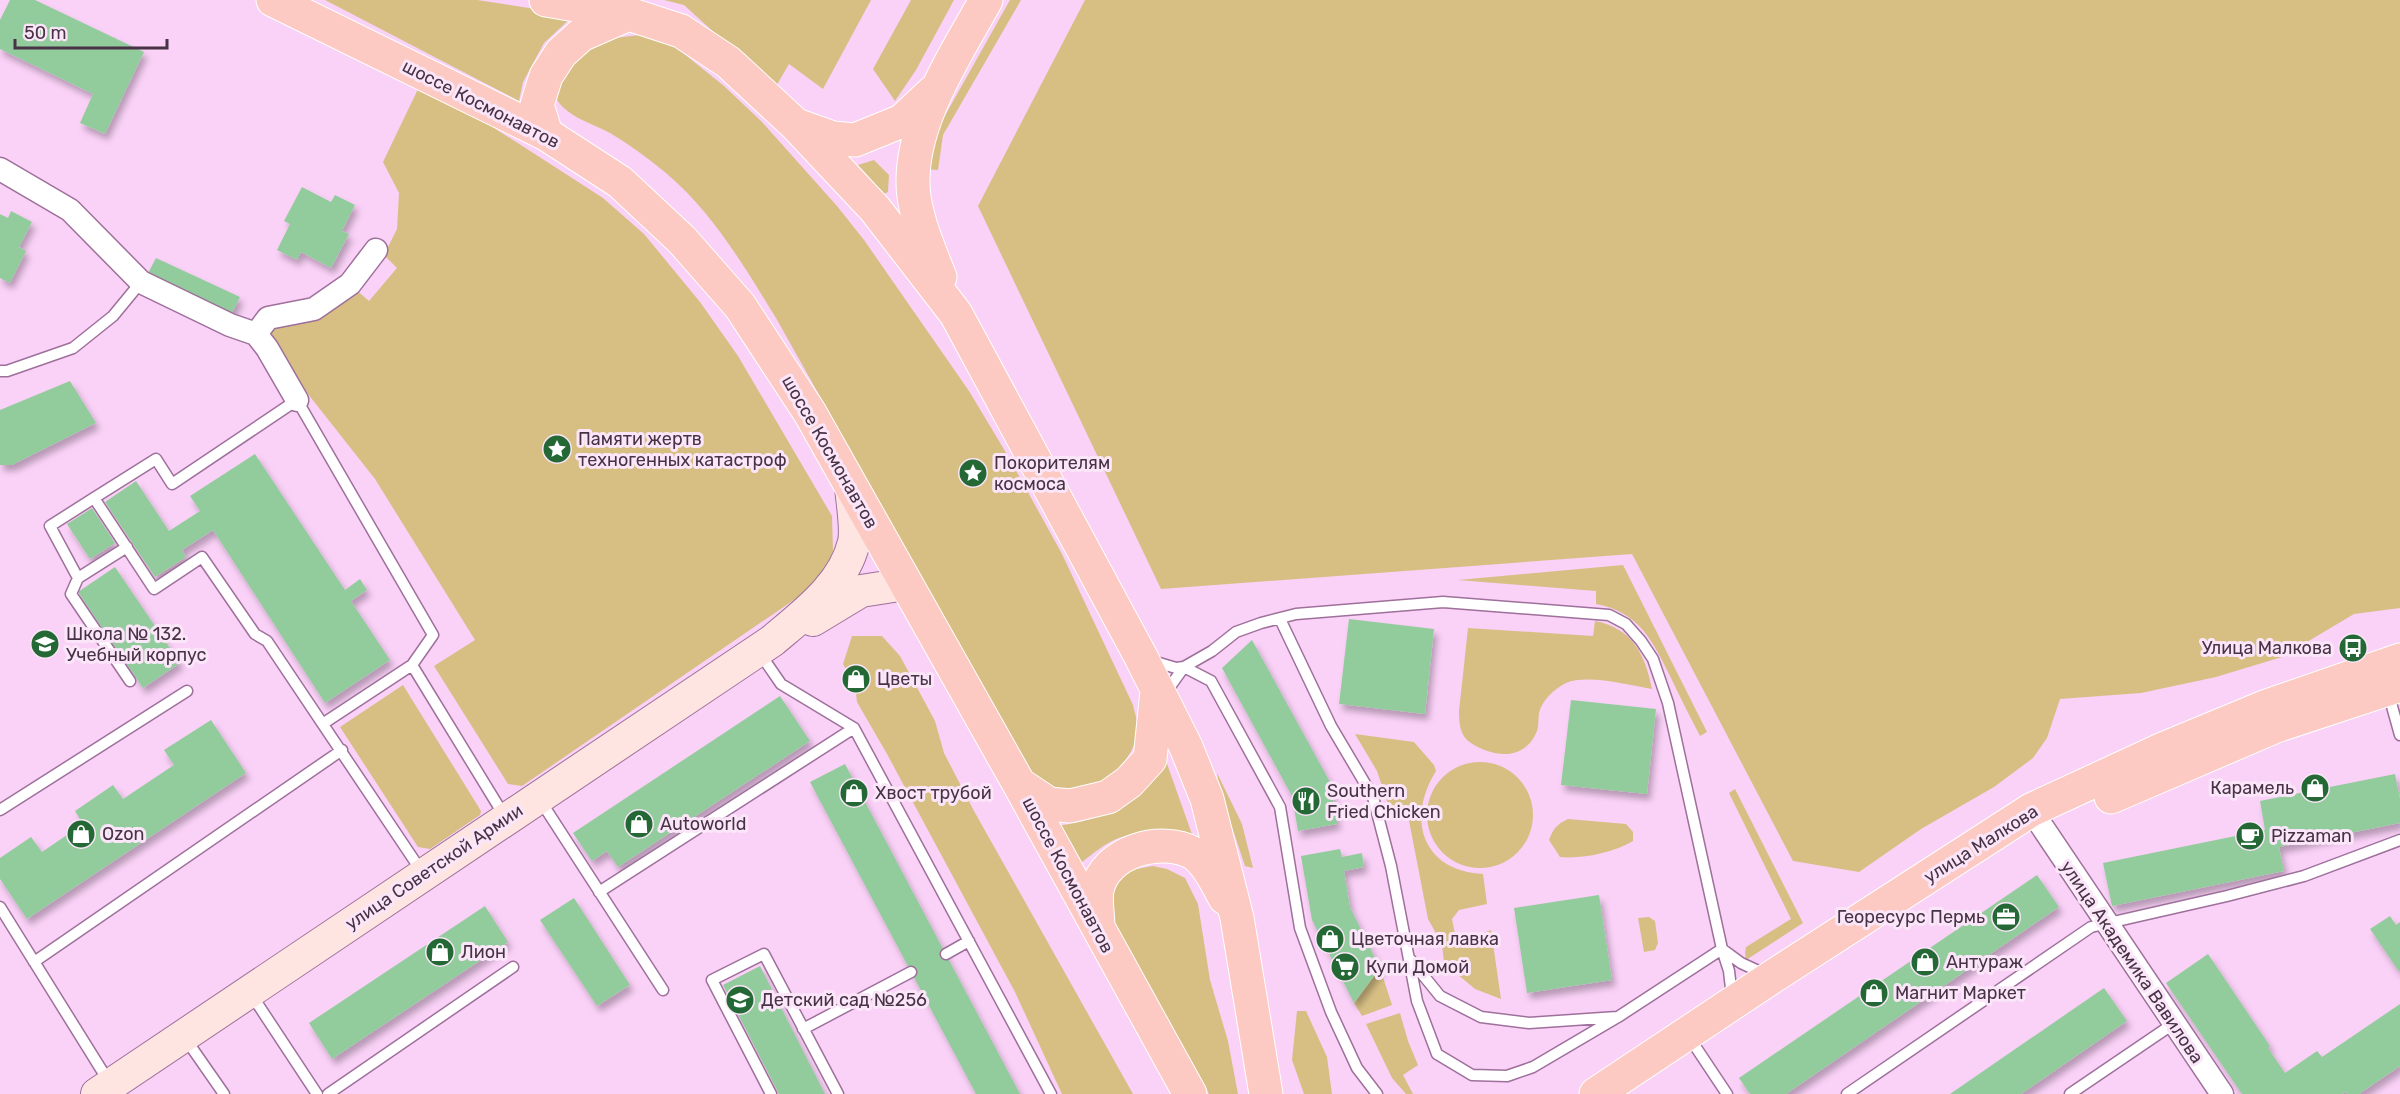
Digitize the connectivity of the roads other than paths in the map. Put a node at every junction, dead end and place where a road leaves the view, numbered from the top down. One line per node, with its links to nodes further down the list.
1 (273, 0): 7 (main road, шоссе Космонавтов)
2 (546, 0): 4 (main road)
3 (986, 0): 5 (main road)
4 (629, 14): 6 (main road); 7 (main road)
5 (938, 88): 6 (main road); 11 (main road)
6 (796, 125): 11 (main road)
7 (546, 134): 15 (main road, шоссе Космонавтов)
8 (0, 169): 10 (street)
9 (376, 250): 12 (street)
10 (141, 282): 12 (street); 13 (lane)
11 (956, 314): 22 (main road)
12 (256, 334): 14 (street)
13 (0, 371)
14 (297, 400): 16 (lane); 23 (lane)
15 (851, 486): 19 (main road, шоссе Космонавтов); 21 (street, улица Советской Армии)
16 (94, 498): 17 (lane); 18 (lane)
17 (127, 547): 18 (lane); 29 (lane)
18 (78, 578): 26 (lane)
19 (906, 584): 21 (street, улица Советской Армии); 33 (main road, шоссе Космонавтов)
20 (1280, 619): 24 (lane); 46 (lane); 48 (lane)
21 (765, 646): 30 (lane); 34 (street, улица Советской Армии)
22 (1141, 657): 24 (lane); 28 (main road)
23 (412, 665): 29 (lane); 36 (lane)
24 (1184, 667): 28 (lane); 70 (lane)
25 (2396, 678): 31 (lane); 37 (main road, улица Малкова)
26 (130, 681)
27 (187, 692): 35 (lane)
28 (1159, 694): 33 (main road); 42 (main road)
29 (324, 723): 32 (lane)
30 (854, 728): 40 (lane); 45 (lane)
31 (2400, 735)
32 (342, 750): 39 (lane); 49 (lane)
33 (1019, 784): 44 (main road, шоссе Космонавтов)
34 (538, 798): 36 (street, улица Советской Армии); 40 (lane)
35 (0, 810)
36 (506, 819): 39 (street, улица Советской Армии)
37 (2037, 820): 43 (street, улица Академика Вавилова); 52 (main road, улица Малкова); 60 (main road, улица Малкова)
38 (2400, 840): 43 (lane)
39 (424, 874): 54 (street, улица Советской Армии)
40 (599, 892): 53 (lane)
41 (0, 907): 49 (lane)
42 (1237, 918): 44 (main road); 69 (main road)
43 (2106, 922): 57 (street, улица Академика Вавилова); 74 (lane)
44 (1099, 932): 68 (main road, шоссе Космонавтов)
45 (969, 941): 47 (lane); 67 (lane)
46 (1722, 949): 52 (lane); 55 (lane); 56 (lane)
47 (946, 954)
48 (1410, 959): 56 (lane); 56 (lane)
49 (34, 962): 61 (lane)
50 (513, 967): 64 (lane)
51 (911, 972): 58 (lane)
52 (1772, 977): 55 (main road, улица Малкова)
53 (663, 990)
54 (249, 992): 59 (street, улица Советской Армии); 63 (lane)
55 (1732, 1004): 60 (main road, улица Малкова)
56 (1618, 1017)
57 (2174, 1024): 75 (lane); 76 (street, улица Академика Вавилова)
58 (803, 1029): 65 (lane); 66 (lane)
59 (183, 1036): 61 (street, улица Советской Армии); 62 (lane)
60 (1693, 1042): 71 (main road, улица Малкова); 72 (main road, улица Малкова); 73 (lane)
61 (103, 1089)
62 (224, 1094)
63 (317, 1094)
64 (328, 1094)
65 (771, 1094)
66 (838, 1094)
67 (1051, 1094)
68 (1190, 1094)
69 (1266, 1094)
70 (1377, 1094)
71 (1596, 1094)
72 (1635, 1094)
73 (1727, 1094)
74 (1847, 1094)
75 (2070, 1094)
76 (2222, 1094)

